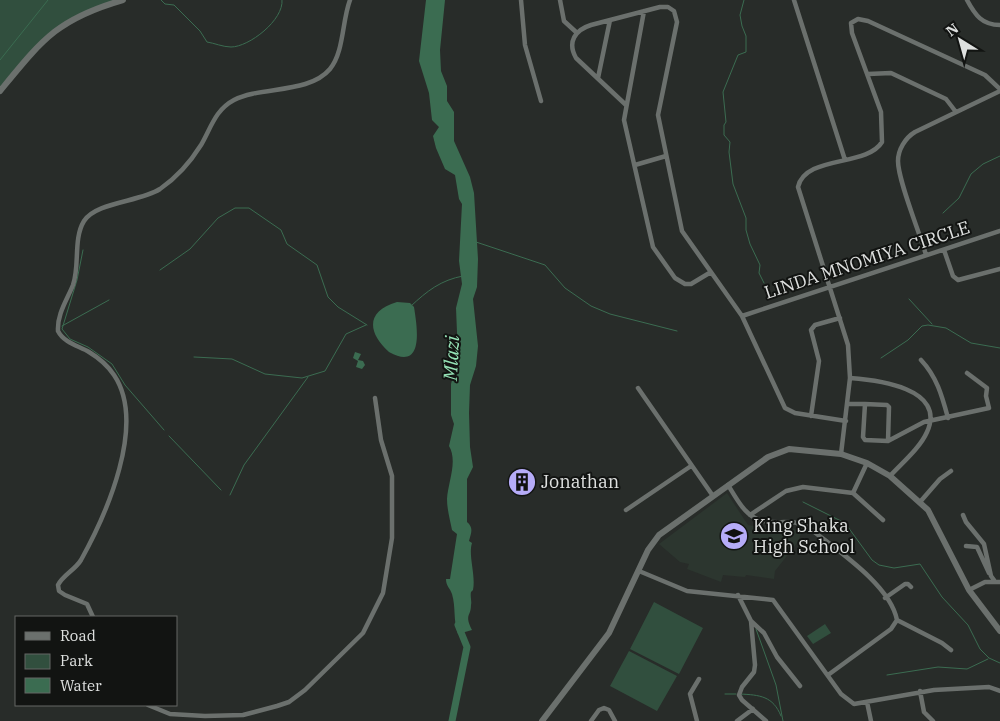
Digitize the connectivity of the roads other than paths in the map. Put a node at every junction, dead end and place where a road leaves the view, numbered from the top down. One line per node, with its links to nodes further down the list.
1 (123, 0): 14 (street)
2 (350, 0): 62 (street)
3 (521, 0): 15 (street)
4 (560, 0): 10 (street)
5 (794, 0): 19 (street)
6 (967, 0): 9 (street)
7 (644, 11): 8 (street); 16 (street); 18 (street)
8 (610, 20): 10 (street); 12 (street)
9 (1000, 25)
10 (576, 32): 12 (street)
11 (868, 74): 13 (street); 17 (street); 19 (street)
12 (598, 78): 16 (street)
13 (1000, 90): 17 (street)
14 (0, 91)
15 (540, 101)
16 (626, 104): 20 (street)
17 (956, 112): 23 (street)
18 (666, 156): 20 (street); 25 (street)
19 (845, 160): 26 (street)
20 (634, 165): 25 (street)
21 (1000, 231): 22 (street, LINDA MNOMIYA CIRCLE)
22 (944, 250): 23 (street, LINDA MNOMIYA CIRCLE); 24 (street)
23 (926, 255): 26 (street, LINDA MNOMIYA CIRCLE)
24 (1000, 268)
25 (711, 272): 27 (street)
26 (829, 287): 27 (street, LINDA MNOMIYA CIRCLE); 28 (street)
27 (742, 316): 36 (street)
28 (840, 318): 31 (street); 36 (street)
29 (921, 360): 37 (street)
30 (967, 373): 37 (street)
31 (850, 378): 34 (street); 38 (street)
32 (638, 388): 43 (street)
33 (375, 398): 73 (street)
34 (848, 404): 35 (street); 39 (street)
35 (865, 404): 40 (street); 40 (street)
36 (811, 416): 39 (street)
37 (948, 418): 38 (street)
38 (931, 421): 40 (street); 45 (street)
39 (846, 422): 41 (street)
40 (888, 441)
41 (841, 454): 42 (street); 46 (street)
42 (867, 463): 45 (street); 47 (street)
43 (691, 466): 48 (street); 50 (street)
44 (951, 471): 49 (street)
45 (890, 476): 49 (street)
46 (728, 485): 48 (street); 51 (street)
47 (853, 493): 51 (street); 53 (street)
48 (712, 496): 55 (street)
49 (920, 502): 59 (street)
50 (626, 510)
51 (750, 515): 61 (street)
52 (963, 515): 56 (street)
53 (883, 520)
54 (966, 546): 56 (street)
55 (639, 571): 60 (street); 75 (street)
56 (992, 578): 57 (street); 59 (street)
57 (1000, 582)
58 (911, 587): 61 (street)
59 (969, 590): 65 (street)
60 (738, 596): 64 (street); 67 (street)
61 (885, 598): 63 (street)
62 (93, 616)
63 (897, 620): 66 (street); 67 (street)
64 (751, 621): 69 (street); 74 (street)
65 (1000, 631)
66 (951, 650)
67 (828, 675): 72 (street)
68 (699, 678): 78 (street)
69 (800, 686)
70 (1000, 691): 71 (street)
71 (920, 692): 72 (street); 82 (street)
72 (867, 702): 81 (street)
73 (150, 706)
74 (753, 709): 79 (street); 80 (street)
75 (542, 721)
76 (590, 721): 77 (street)
77 (615, 721)
78 (697, 721)
79 (737, 721)
80 (766, 721)
81 (871, 721)
82 (933, 721)

